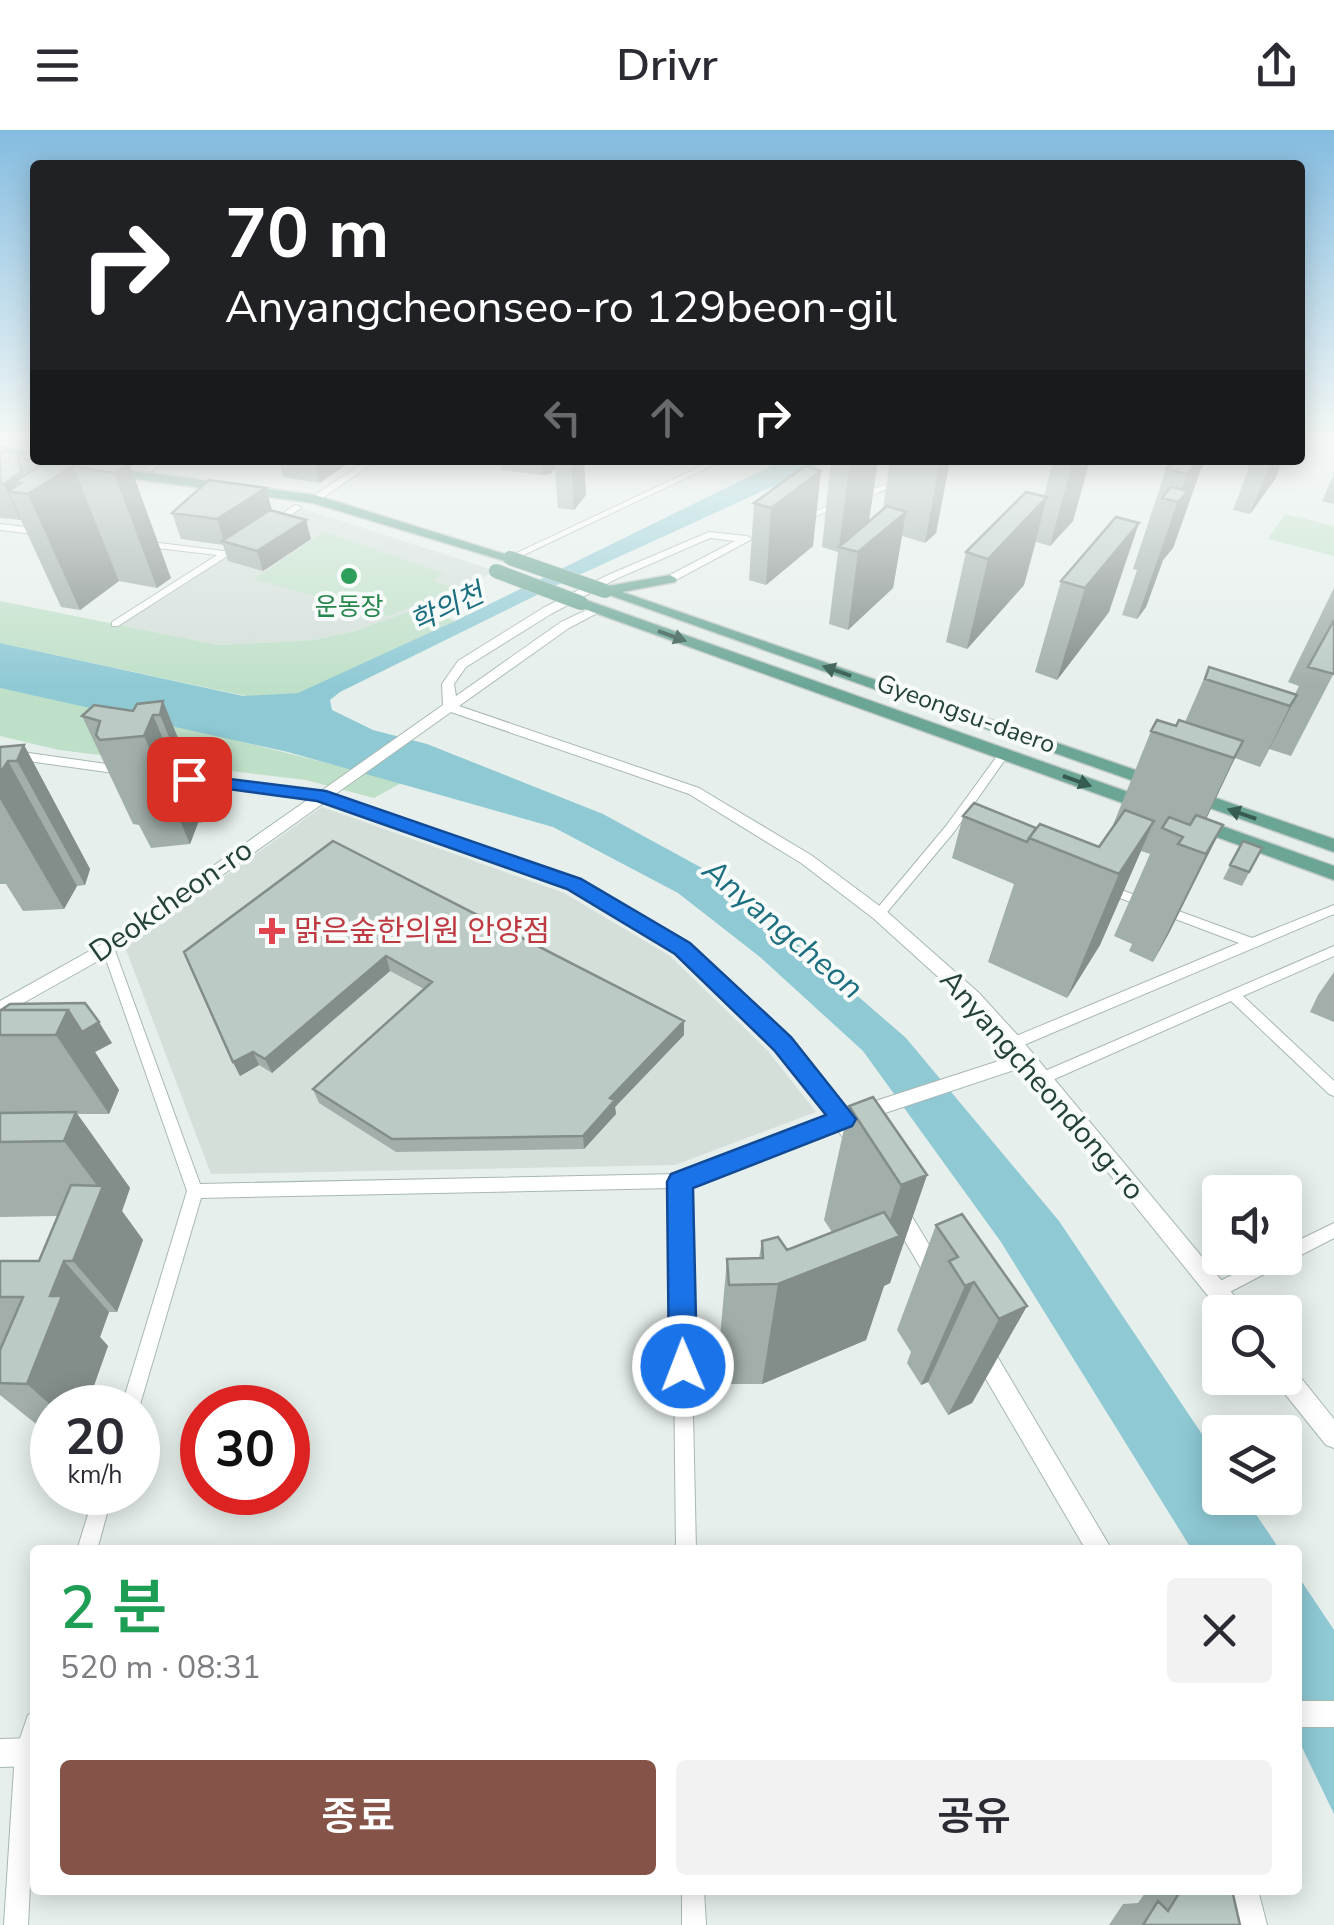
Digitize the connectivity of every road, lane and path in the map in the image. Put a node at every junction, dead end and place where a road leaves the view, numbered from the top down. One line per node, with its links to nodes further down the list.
1 (278, 521): 8 (street)
2 (339, 521): 17 (main road, bridge)
3 (387, 521): 15 (main road)
4 (590, 521): 15 (street)
5 (794, 521): 6 (street)
6 (779, 526)
7 (0, 527): 9 (street)
8 (265, 529)
9 (48, 533)
10 (763, 533): 12 (street)
11 (252, 537): 14 (street)
12 (746, 539): 16 (street); 20 (street)
13 (135, 543): 14 (street)
14 (226, 554): 19 (street)
15 (510, 558): 17 (main road, bridge)
16 (670, 580): 17 (main road); 18 (main road)
17 (595, 601): 18 (main road, Gyeongsu-daero); 21 (street); 24 (main road, Gyeongsu-daero, one-way to 24)
18 (684, 617): 28 (main road, Gyeongsu-daero, one-way to 18)
19 (115, 624)
20 (462, 664): 21 (street); 22 (street)
21 (492, 677): 22 (street)
22 (443, 712): 25 (street, Deokcheon-ro); 32 (street, Anyangcheondong-ro)
23 (0, 753): 25 (street)
24 (1004, 754): 26 (street); 29 (main road, Gyeongsu-daero, one-way to 29)
25 (320, 795): 34 (street, Deokcheon-ro); 42 (street)
26 (950, 829): 27 (street); 32 (street)
27 (968, 836)
28 (1334, 846)
29 (1334, 872)
30 (1099, 886): 33 (street)
31 (1334, 909): 33 (street)
32 (879, 914): 38 (street, Anyangcheondong-ro)
33 (1254, 944): 38 (street)
34 (108, 948): 37 (street, Deokcheon-ro); 45 (street)
35 (1334, 951): 36 (street)
36 (1234, 996): 40 (street); 41 (street)
37 (0, 1009)
38 (1014, 1043): 39 (street, Anyangcheondong-ro)
39 (1027, 1059): 40 (street, Anyangcheondong-ro); 42 (street)
40 (1043, 1078): 50 (street, Anyangcheondong-ro)
41 (1334, 1090)
42 (844, 1119): 43 (street); 44 (street)
43 (871, 1165)
44 (680, 1182): 45 (street); 59 (street)
45 (195, 1191): 54 (street)
46 (889, 1195): 51 (street)
47 (1334, 1230): 48 (street)
48 (1302, 1246)
49 (1246, 1275): 50 (street)
50 (1216, 1290): 52 (street, Anyangcheondong-ro)
51 (947, 1294)
52 (1220, 1295)
53 (968, 1328): 60 (street)
54 (137, 1385)
55 (1300, 1395): 56 (street)
56 (1334, 1437)
57 (97, 1515): 58 (street)
58 (88, 1545)
59 (686, 1545)
60 (1097, 1545)
61 (1302, 1714): 62 (street)
62 (1334, 1714)
63 (20, 1753): 66 (street)
64 (693, 1895): 67 (street)
65 (1244, 1895): 68 (street)
66 (16, 1925)
67 (694, 1925)
68 (1252, 1925)

